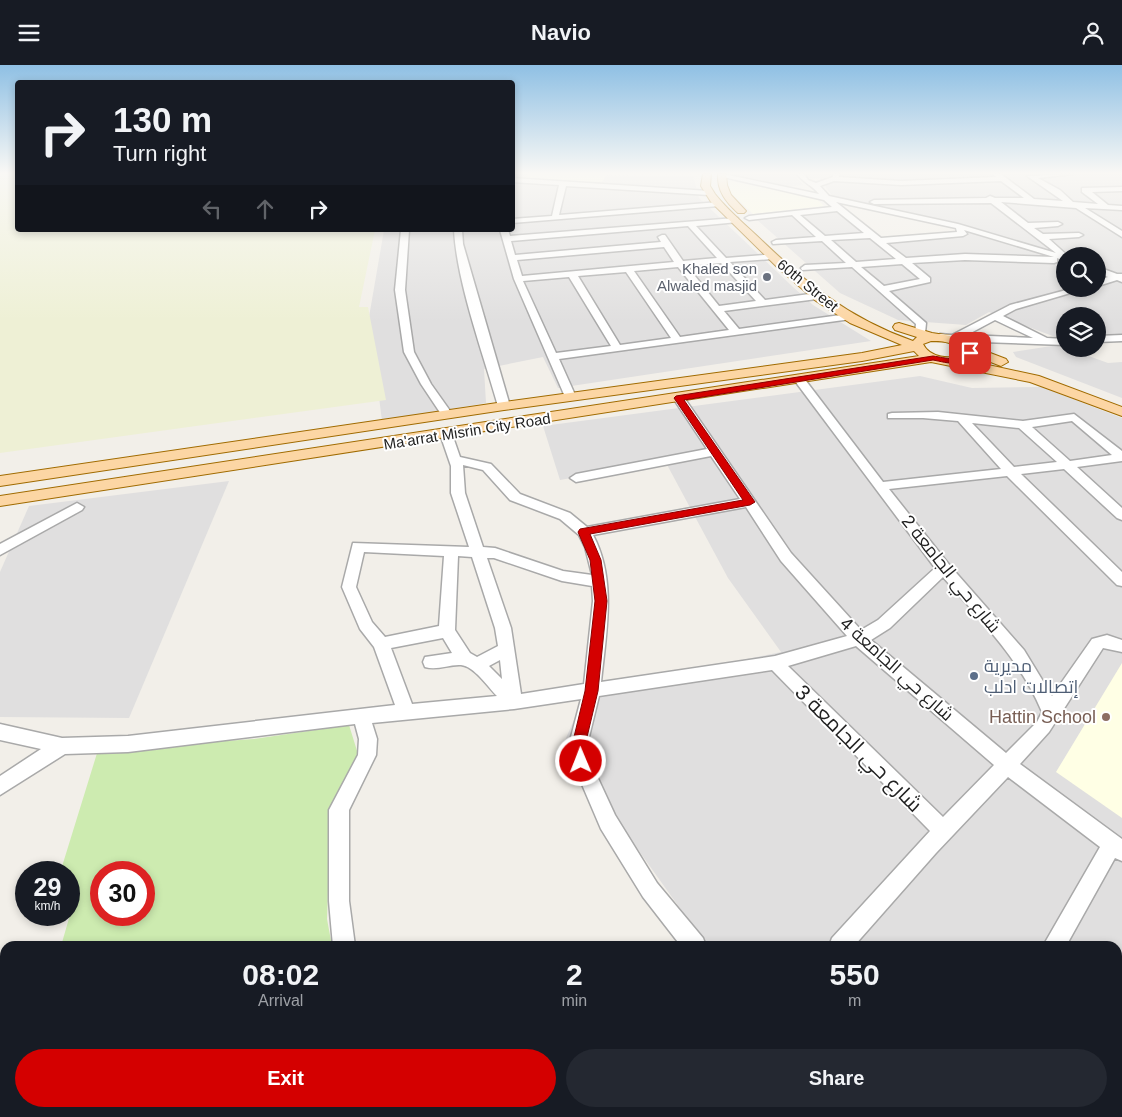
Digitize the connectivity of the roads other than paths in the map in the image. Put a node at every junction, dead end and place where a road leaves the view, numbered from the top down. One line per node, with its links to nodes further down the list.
1 (653, 223): 12 (street)
2 (690, 223): 12 (street); 28 (street)
3 (738, 223): 26 (main road, 60th Street)
4 (755, 223): 20 (main road, 60th Street)
5 (806, 223): 22 (street)
6 (857, 223): 17 (street)
7 (940, 223): 13 (street)
8 (1022, 223): 11 (street)
9 (1103, 223): 19 (street)
10 (1058, 224): 11 (street)
11 (1025, 226): 21 (street)
12 (654, 227): 16 (street); 24 (street)
13 (958, 227): 23 (street); 29 (street)
14 (404, 232): 67 (street)
15 (458, 232): 64 (street)
16 (505, 234): 27 (street)
17 (872, 235): 22 (street); 23 (street)
18 (1079, 235): 21 (street)
19 (1122, 235)
20 (769, 236): 22 (street); 30 (main road, 60th Street)
21 (1041, 237): 25 (street)
22 (824, 239): 32 (street)
23 (880, 241): 29 (street)
24 (666, 244): 27 (street); 31 (street)
25 (1056, 250)
26 (772, 255): 28 (street); 42 (main road, 60th Street)
27 (511, 258): 37 (street)
28 (722, 260): 31 (street); 43 (street)
29 (904, 261): 32 (street); 40 (street)
30 (798, 262): 32 (street); 38 (main road, 60th Street)
31 (680, 264): 33 (street); 44 (street)
32 (855, 265): 40 (street)
33 (628, 269): 35 (street); 53 (street)
34 (1106, 272): 36 (street)
35 (572, 274): 37 (street); 56 (street)
36 (1121, 277): 39 (street)
37 (518, 279): 58 (street)
38 (819, 281)
39 (1106, 281)
40 (884, 289): 49 (street)
41 (1056, 295): 45 (street)
42 (817, 297): 43 (street); 46 (main road, 60th Street)
43 (762, 302): 44 (street)
44 (717, 309): 48 (street)
45 (994, 316): 50 (street); 54 (street)
46 (848, 317): 47 (main road, 60th Street); 48 (street)
47 (876, 331): 49 (main road, 60th Street); 49 (main road)
48 (736, 332): 53 (street)
49 (927, 338): 50 (street); 57 (main road); 59 (main road); 62 (main road, Ma'arrat Misrin City Road)
50 (954, 338): 54 (street)
51 (1121, 338): 52 (street)
52 (1106, 339)
53 (677, 340): 56 (street)
54 (1050, 341): 55 (street)
55 (1056, 341)
56 (617, 348): 58 (street)
57 (968, 349): 60 (main road); 65 (main road)
58 (552, 357): 62 (street)
59 (933, 358): 60 (main road); 61 (main road, Ma'arrat Misrin City Road)
60 (956, 362): 66 (main road)
61 (799, 379): 63 (main road, Ma'arrat Misrin City Road); 79 (street, شارع حي الجامعة 2)
62 (570, 397): 64 (main road, Ma'arrat Misrin City Road)
63 (679, 398): 71 (main road, Ma'arrat Misrin City Road); 72 (street, شارع حي الجامعة 4)
64 (504, 406): 67 (main road, Ma'arrat Misrin City Road)
65 (1122, 407)
66 (1122, 412)
67 (447, 415): 71 (main road); 78 (main road, Ma'arrat Misrin City Road)
68 (892, 416): 69 (street)
69 (963, 420): 70 (street); 76 (street)
70 (1022, 424): 73 (street); 75 (street)
71 (449, 434): 74 (street); 80 (main road, Ma'arrat Misrin City Road)
72 (716, 451): 77 (street); 81 (street, شارع حي الجامعة 4)
73 (1122, 457): 75 (street)
74 (456, 460): 84 (street); 87 (street)
75 (1068, 465): 76 (street); 83 (street)
76 (1010, 471): 79 (street); 89 (street)
77 (576, 478)
78 (0, 481)
79 (882, 486): 88 (street, شارع حي الجامعة 2)
80 (0, 501)
81 (750, 502): 84 (street); 92 (street, شارع حي الجامعة 4)
82 (78, 507): 85 (street)
83 (1122, 515)
84 (584, 532): 90 (street)
85 (0, 550)
86 (451, 552): 87 (street); 91 (street); 93 (street)
87 (479, 553): 90 (street); 95 (street)
88 (944, 568): 92 (street); 102 (street, شارع حي الجامعة 2)
89 (1122, 581)
90 (600, 582): 99 (street)
91 (447, 631): 93 (street); 97 (street)
92 (859, 639): 98 (street); 106 (street, شارع حي الجامعة 4)
93 (381, 644): 101 (street)
94 (1122, 646): 102 (street)
95 (506, 649): 97 (street); 100 (street)
96 (431, 662): 97 (street)
97 (471, 662): 100 (street)
98 (775, 663): 99 (street); 108 (street, شارع حي الجامعة 3)
99 (592, 691): 100 (street); 111 (street)
100 (514, 702): 101 (street)
101 (406, 712): 103 (street)
102 (1051, 712): 106 (street)
103 (361, 716): 105 (street); 110 (street)
104 (0, 732): 105 (street)
105 (62, 746): 107 (street)
106 (1008, 765): 108 (street); 109 (street, شارع حي الجامعة 4)
107 (0, 786)
108 (944, 832): 112 (street)
109 (1117, 848): 113 (street)
110 (343, 941)
111 (691, 941)
112 (845, 941)
113 (1057, 941)

